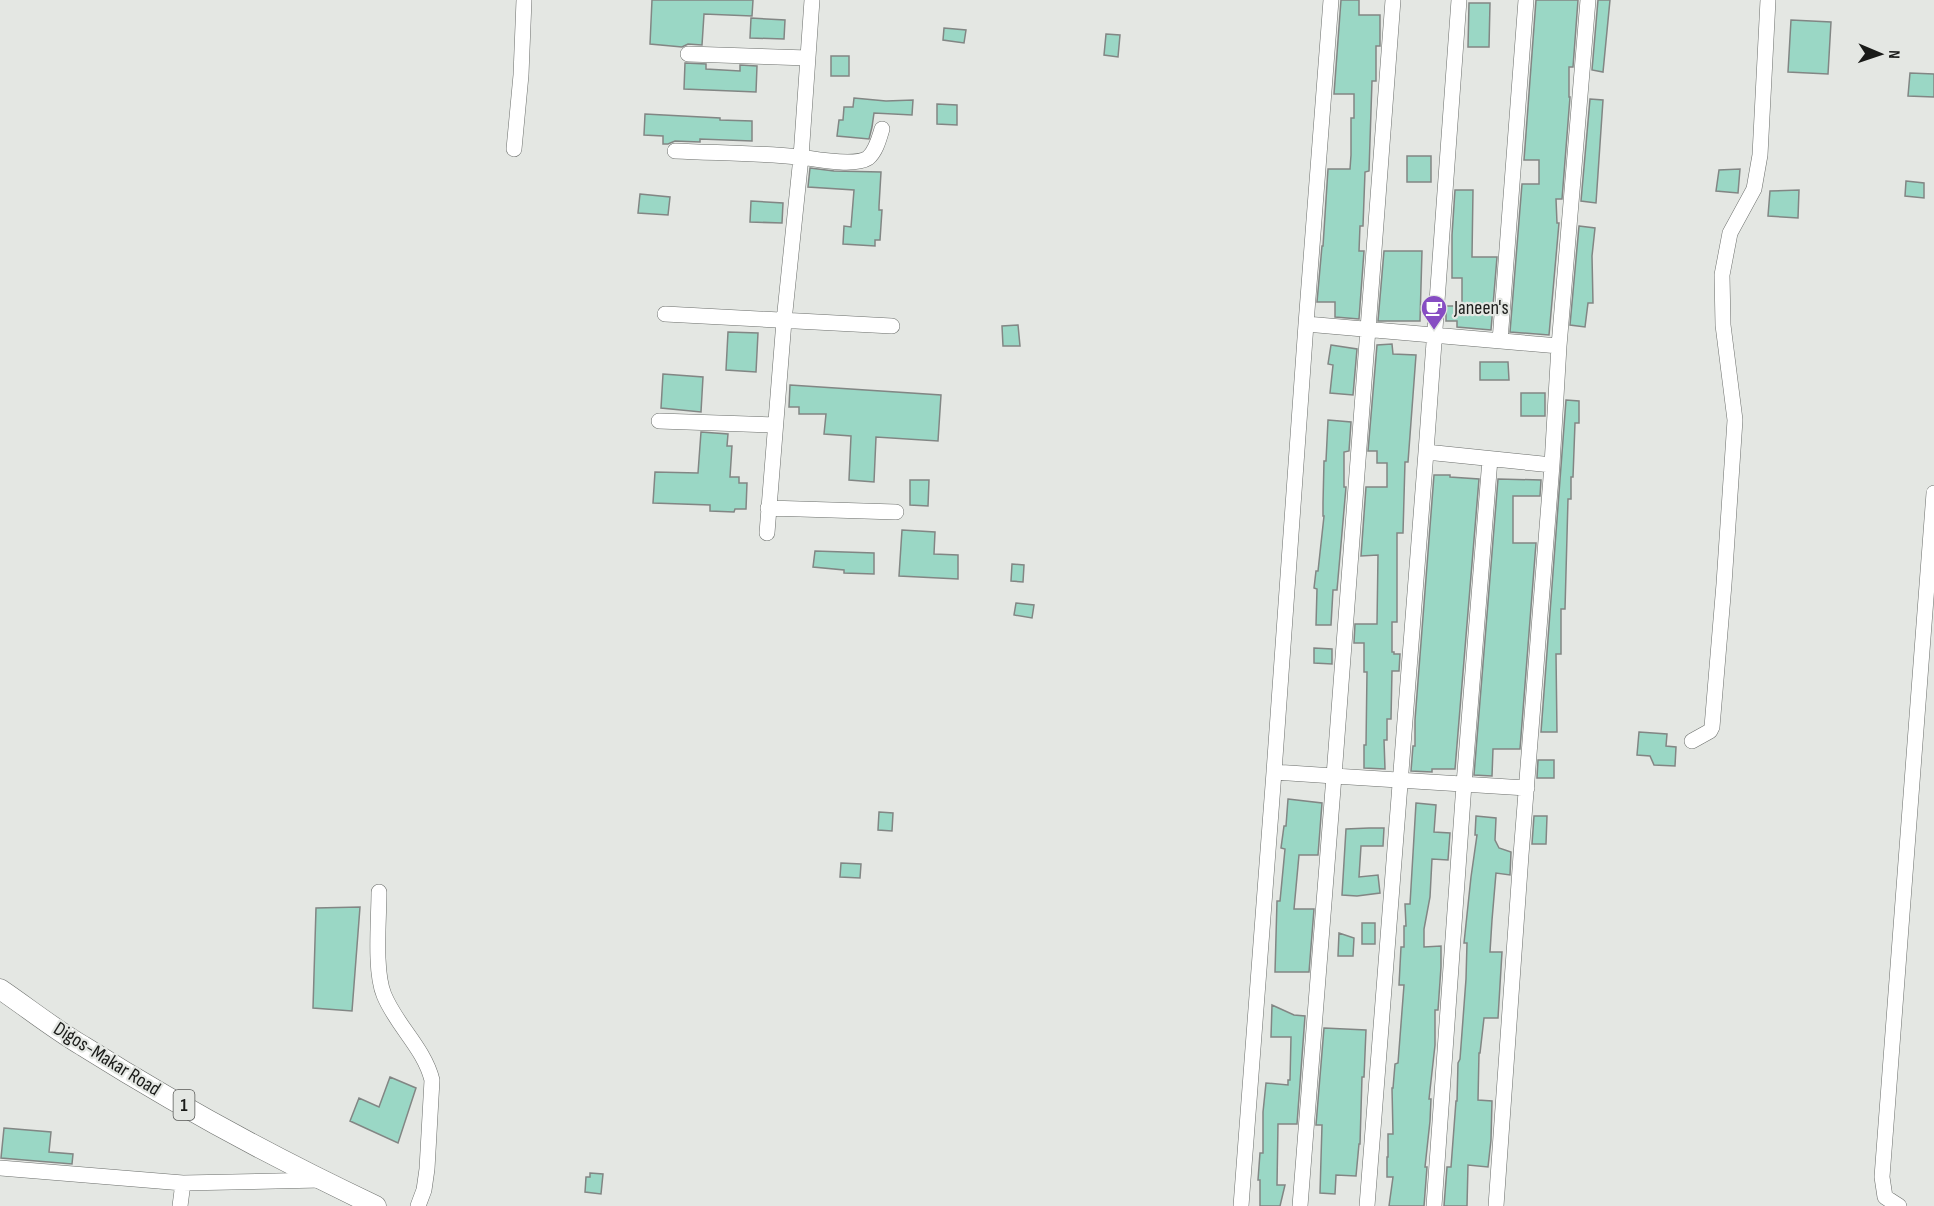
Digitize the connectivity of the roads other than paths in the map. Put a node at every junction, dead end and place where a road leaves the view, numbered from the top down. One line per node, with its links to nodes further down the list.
1 (524, 0): 12 (street)
2 (812, 0): 10 (street)
3 (1331, 0): 17 (street)
4 (1393, 0): 19 (street)
5 (1459, 0): 20 (street)
6 (1526, 0): 21 (street)
7 (1588, 0): 22 (street)
8 (1768, 0): 33 (street)
9 (688, 54): 10 (street)
10 (808, 58): 14 (street)
11 (882, 129): 14 (street)
12 (514, 149)
13 (675, 151): 14 (street)
14 (801, 157): 16 (street)
15 (665, 314): 16 (street)
16 (784, 321): 18 (street); 24 (street)
17 (1306, 324): 19 (street); 34 (street)
18 (892, 326)
19 (1367, 330): 20 (street); 35 (street)
20 (1434, 336): 21 (street); 25 (street)
21 (1500, 341): 22 (street)
22 (1559, 346): 27 (street)
23 (659, 420): 24 (street)
24 (775, 425): 29 (street)
25 (1426, 452): 26 (street); 36 (street)
26 (1490, 459): 27 (street); 37 (street)
27 (1552, 465): 38 (street)
28 (1934, 493): 32 (street)
29 (768, 508): 30 (street); 31 (street)
30 (896, 512)
31 (767, 533)
32 (1929, 605): 52 (street)
33 (1692, 741)
34 (1274, 772): 35 (street); 47 (street)
35 (1334, 776): 36 (street); 48 (street)
36 (1399, 780): 37 (street); 49 (street)
37 (1464, 784): 38 (street); 50 (street)
38 (1527, 788): 51 (street)
39 (379, 892): 46 (street)
40 (0, 989): 42 (main road, Digos-Makar Road / 1)
41 (0, 1168): 43 (street)
42 (321, 1180): 43 (street); 45 (main road, Digos-Makar Road / 1)
43 (183, 1183): 44 (street)
44 (180, 1206)
45 (376, 1206)
46 (418, 1206)
47 (1241, 1206)
48 (1300, 1206)
49 (1367, 1206)
50 (1434, 1206)
51 (1496, 1206)
52 (1899, 1206)

